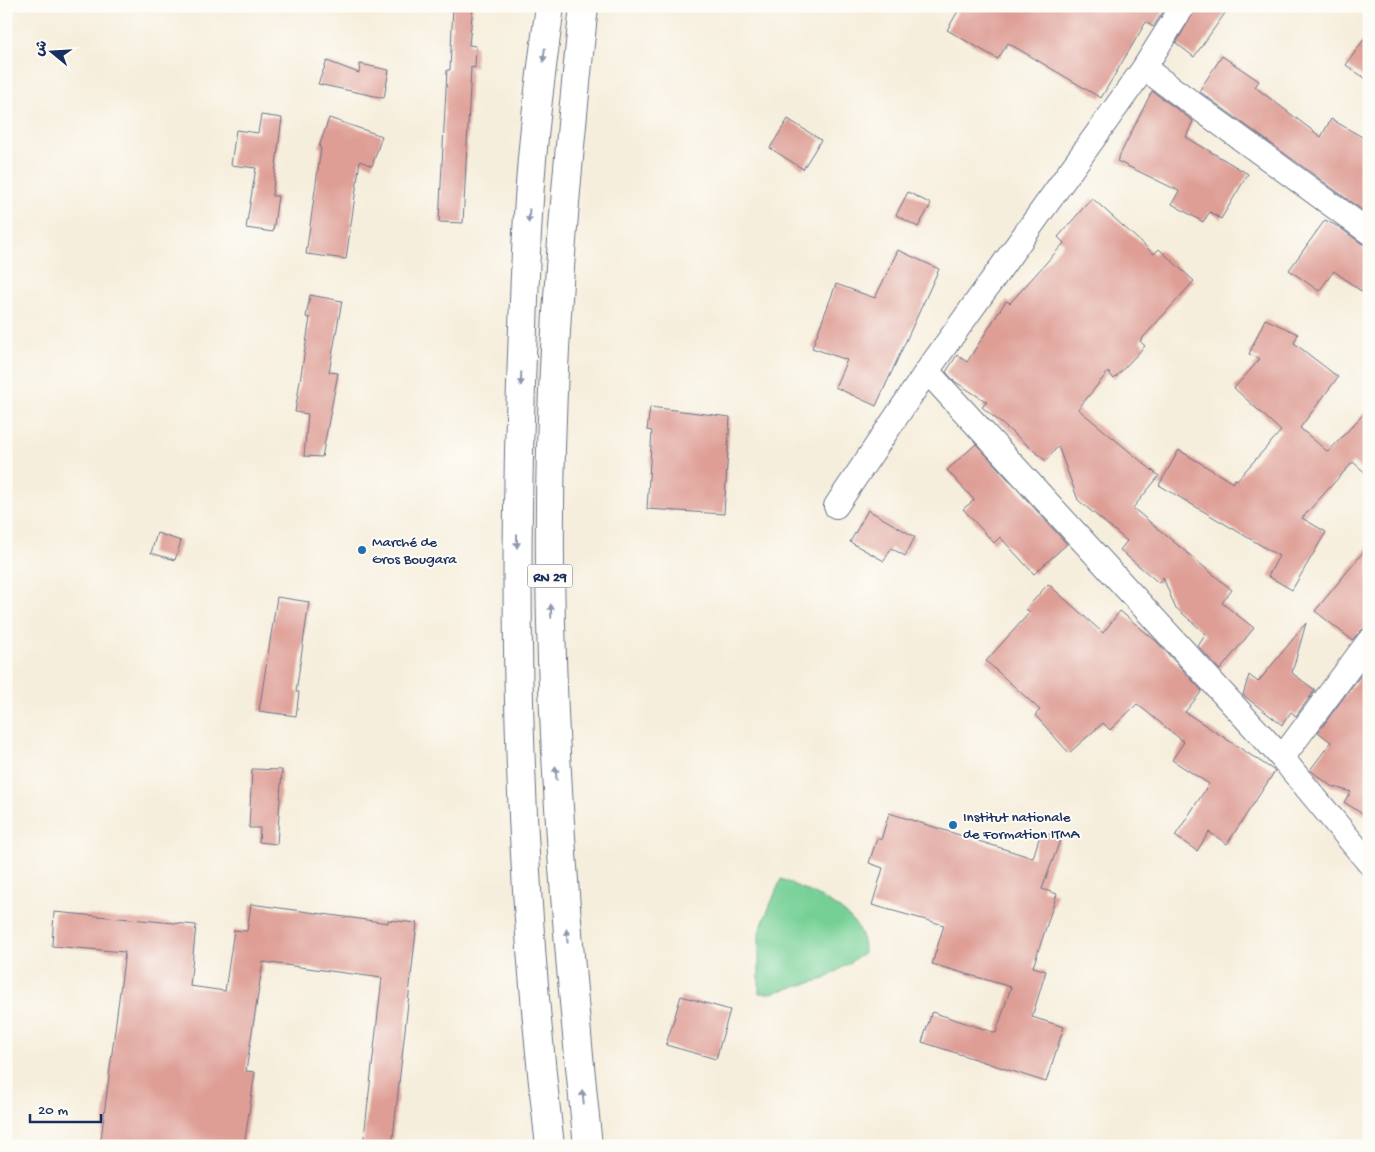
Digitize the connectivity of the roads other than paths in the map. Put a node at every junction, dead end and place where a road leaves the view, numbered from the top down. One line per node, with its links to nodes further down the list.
1 (550, 6): 11 (highway, RN 29, one-way to 11)
2 (584, 6): 12 (highway, RN 29, one-way to 2)
3 (1182, 6): 4 (street)
4 (1144, 68): 5 (street); 6 (street)
5 (1369, 232)
6 (927, 371): 7 (street); 9 (street)
7 (836, 506)
8 (1369, 641): 9 (street)
9 (1282, 758): 10 (street)
10 (1369, 863)
11 (550, 1146)
12 (588, 1146)

